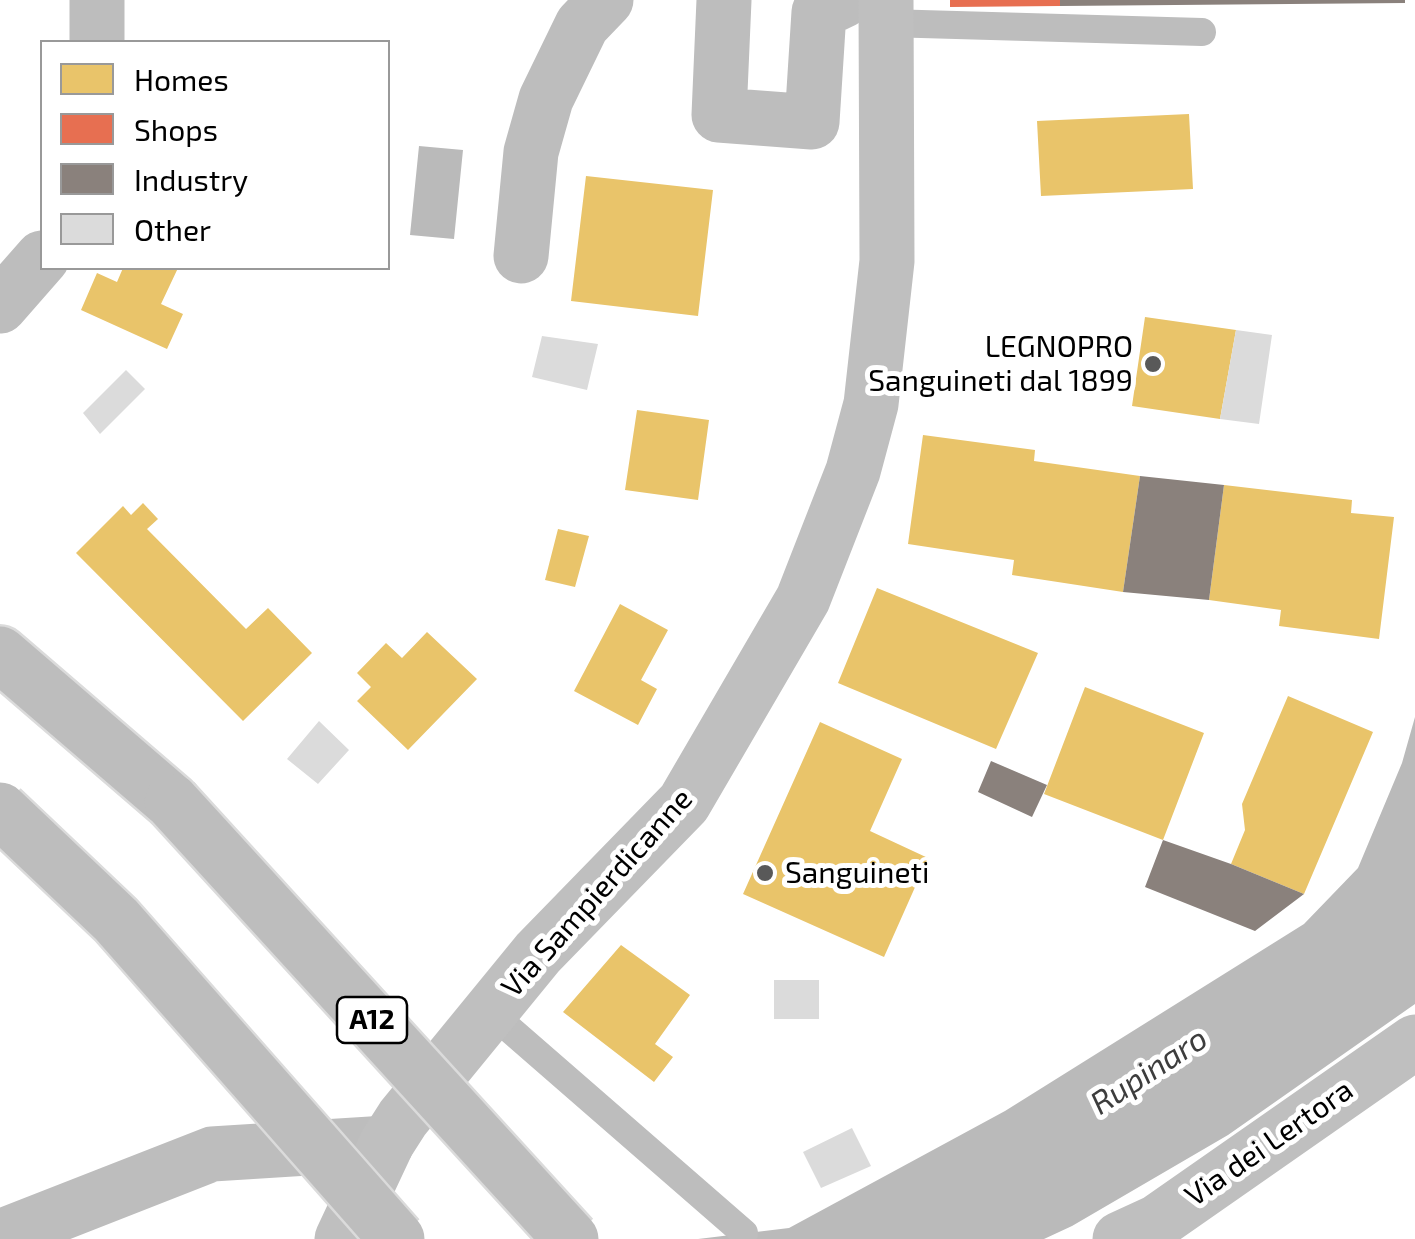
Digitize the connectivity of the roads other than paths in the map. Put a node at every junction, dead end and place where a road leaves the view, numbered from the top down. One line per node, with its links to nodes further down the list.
1 (97, 0): 6 (main road)
2 (606, 0): 7 (main road)
3 (724, 0): 4 (main road)
4 (872, 8): 5 (lane); 12 (main road, Via Sampierdicanne)
5 (1202, 32)
6 (97, 40)
7 (521, 256)
8 (40, 260): 9 (main road)
9 (0, 306)
10 (0, 654): 19 (main road, A12, bridge)
11 (0, 810): 18 (main road, bridge)
12 (490, 1012): 14 (main road, Via Sampierdicanne); 15 (lane)
13 (1415, 1042): 20 (main road, Via dei Lertora)
14 (387, 1143): 16 (main road); 17 (main road, Via Sampierdicanne)
15 (744, 1233)
16 (0, 1237)
17 (343, 1238)
18 (397, 1239)
19 (571, 1239)
20 (1120, 1239)

